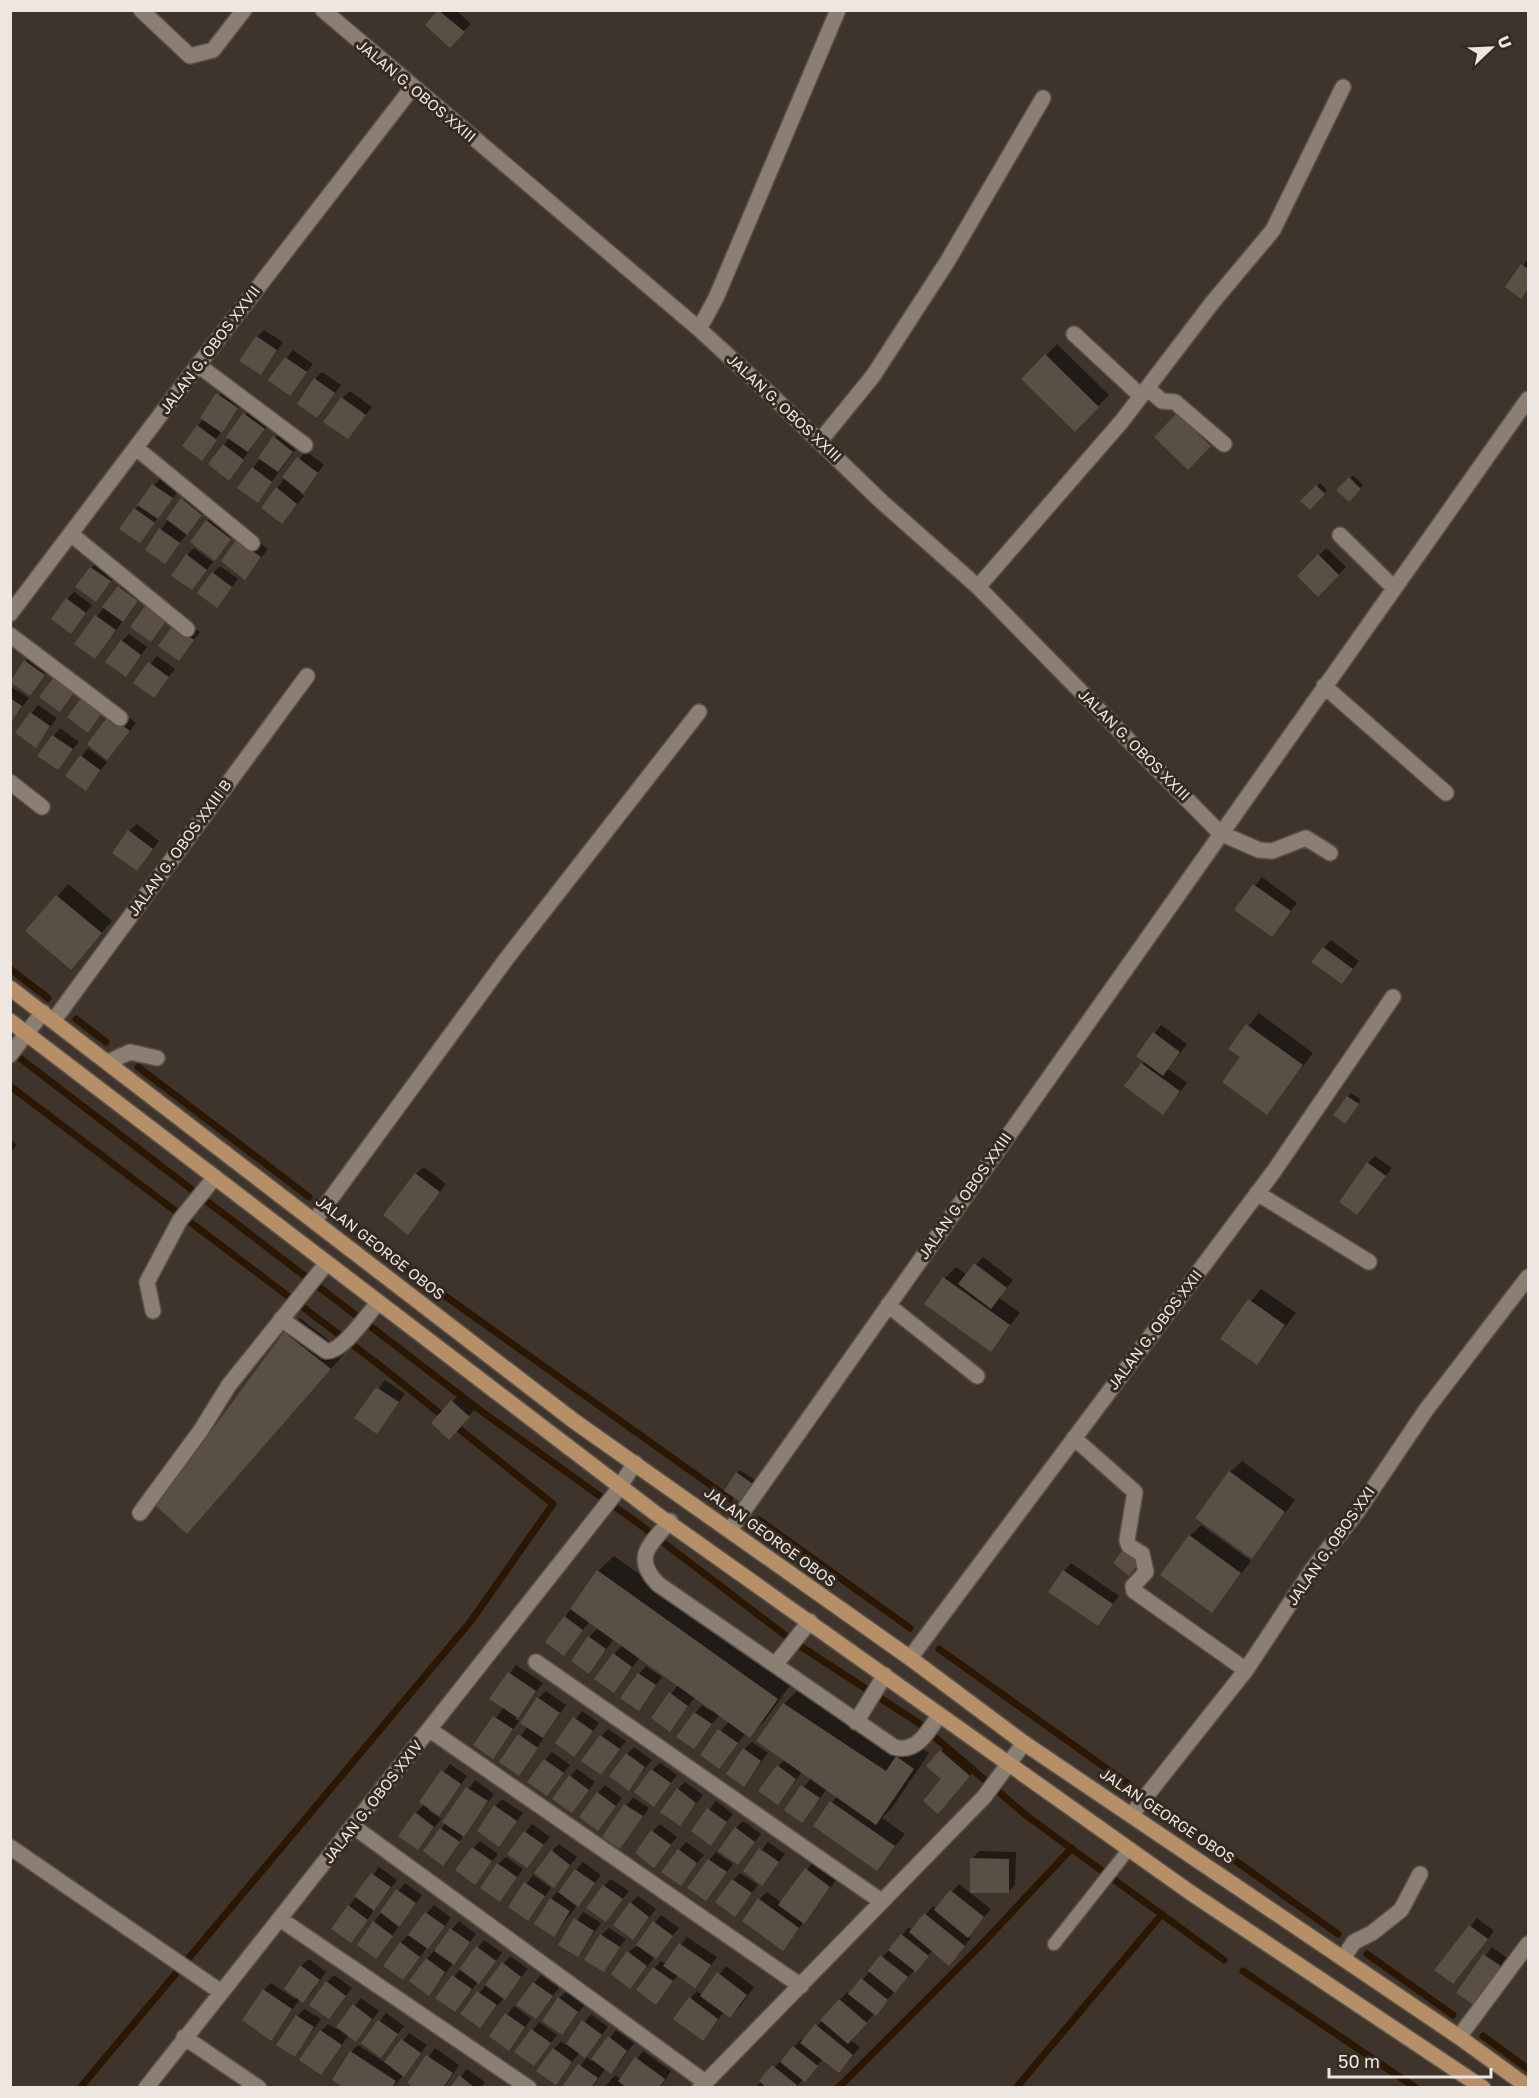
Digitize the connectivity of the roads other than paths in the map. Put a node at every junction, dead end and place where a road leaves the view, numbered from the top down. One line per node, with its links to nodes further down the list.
1 (141, 10): 2 (street)
2 (244, 10)
3 (322, 10): 6 (street, JALAN G. OBOS XXIII)
4 (838, 10): 8 (street)
5 (1343, 87): 11 (street)
6 (412, 88): 8 (street, JALAN G. OBOS XXIII); 10 (street, JALAN G. OBOS XXVII)
7 (1043, 98): 13 (street)
8 (699, 329): 13 (street, JALAN G. OBOS XXIII)
9 (1074, 334): 11 (street)
10 (198, 365): 15 (street); 16 (street, JALAN G. OBOS XXVII)
11 (1144, 392): 14 (street); 20 (street)
12 (1528, 399): 21 (street, JALAN G. OBOS XXIII)
13 (820, 441): 20 (street, JALAN G. OBOS XXIII)
14 (1224, 444)
15 (305, 446)
16 (136, 448): 17 (street, JALAN G. OBOS XXVII); 19 (street)
17 (72, 535): 22 (street, JALAN G. OBOS XXVII); 23 (street)
18 (1340, 535): 21 (street)
19 (252, 543)
20 (978, 587): 32 (street, JALAN G. OBOS XXIII)
21 (1394, 588): 26 (street, JALAN G. OBOS XXIII)
22 (10, 614)
23 (187, 629)
24 (10, 635): 28 (street)
25 (307, 676): 36 (street, JALAN G. OBOS XXIII B)
26 (1324, 686): 30 (street); 32 (street, JALAN G. OBOS XXIII)
27 (699, 712): 44 (street)
28 (120, 718)
29 (10, 782): 31 (street)
30 (1446, 792)
31 (42, 807)
32 (1220, 833): 33 (street); 49 (street, JALAN G. OBOS XXIII)
33 (1330, 854)
34 (10, 988): 36 (main road, JALAN GEORGE OBOS)
35 (1393, 997): 43 (street, JALAN G. OBOS XXII)
36 (48, 1016): 38 (street, JALAN G. OBOS XXIII B); 41 (main road, JALAN GEORGE OBOS)
37 (10, 1021): 38 (main road)
38 (24, 1038): 39 (street, JALAN G. OBOS XXIII B); 42 (main road)
39 (10, 1055)
40 (158, 1058): 41 (street)
41 (108, 1062): 44 (main road, JALAN GEORGE OBOS)
42 (215, 1177): 46 (main road); 50 (street)
43 (1257, 1193): 45 (street); 53 (street, JALAN G. OBOS XXII)
44 (315, 1220): 54 (main road, JALAN GEORGE OBOS)
45 (1370, 1262)
46 (327, 1264): 48 (main road); 51 (street)
47 (1528, 1277): 63 (street, JALAN G. OBOS XXI)
48 (378, 1303): 51 (street); 55 (main road)
49 (888, 1305): 52 (street); 58 (street, JALAN G. OBOS XXIII)
50 (153, 1311)
51 (281, 1319): 56 (street)
52 (977, 1376)
53 (1074, 1438): 60 (street, JALAN G. OBOS XXII); 63 (street)
54 (635, 1463): 55 (street, JALAN G. OBOS XXIV); 58 (main road, JALAN GEORGE OBOS)
55 (617, 1490): 57 (main road); 67 (street, JALAN G. OBOS XXIV)
56 (140, 1513)
57 (670, 1521): 59 (main road); 62 (street)
58 (730, 1530): 60 (main road, JALAN GEORGE OBOS)
59 (810, 1621): 62 (street); 64 (main road)
60 (910, 1658): 68 (main road, JALAN GEORGE OBOS)
61 (536, 1662): 75 (street)
62 (776, 1665): 66 (street)
63 (1246, 1670): 70 (street, JALAN G. OBOS XXI)
64 (885, 1675): 65 (main road); 66 (street)
65 (939, 1715): 66 (street); 69 (main road)
66 (856, 1722)
67 (430, 1730): 71 (street, JALAN G. OBOS XXIV); 80 (street)
68 (1024, 1743): 69 (street); 70 (main road, JALAN GEORGE OBOS)
69 (1004, 1771): 73 (main road); 75 (street)
70 (1132, 1814): 79 (main road, JALAN GEORGE OBOS)
71 (354, 1827): 76 (street, JALAN G. OBOS XXIV); 84 (street)
72 (10, 1847): 81 (street)
73 (1130, 1849): 77 (lane); 89 (main road)
74 (1420, 1874): 79 (street)
75 (881, 1901): 80 (street)
76 (280, 1919): 81 (street, JALAN G. OBOS XXIV); 88 (street)
77 (1054, 1944)
78 (1528, 1944): 83 (street)
79 (1343, 1958): 83 (main road, JALAN GEORGE OBOS)
80 (801, 1986): 84 (street)
81 (221, 1992): 82 (street, JALAN G. OBOS XXIV)
82 (184, 2037): 86 (street, JALAN G. OBOS XXIV); 87 (street)
83 (1459, 2037): 85 (main road, JALAN GEORGE OBOS)
84 (703, 2085)
85 (1528, 2087)
86 (146, 2088)
87 (259, 2088)
88 (529, 2088)
89 (1483, 2088)

